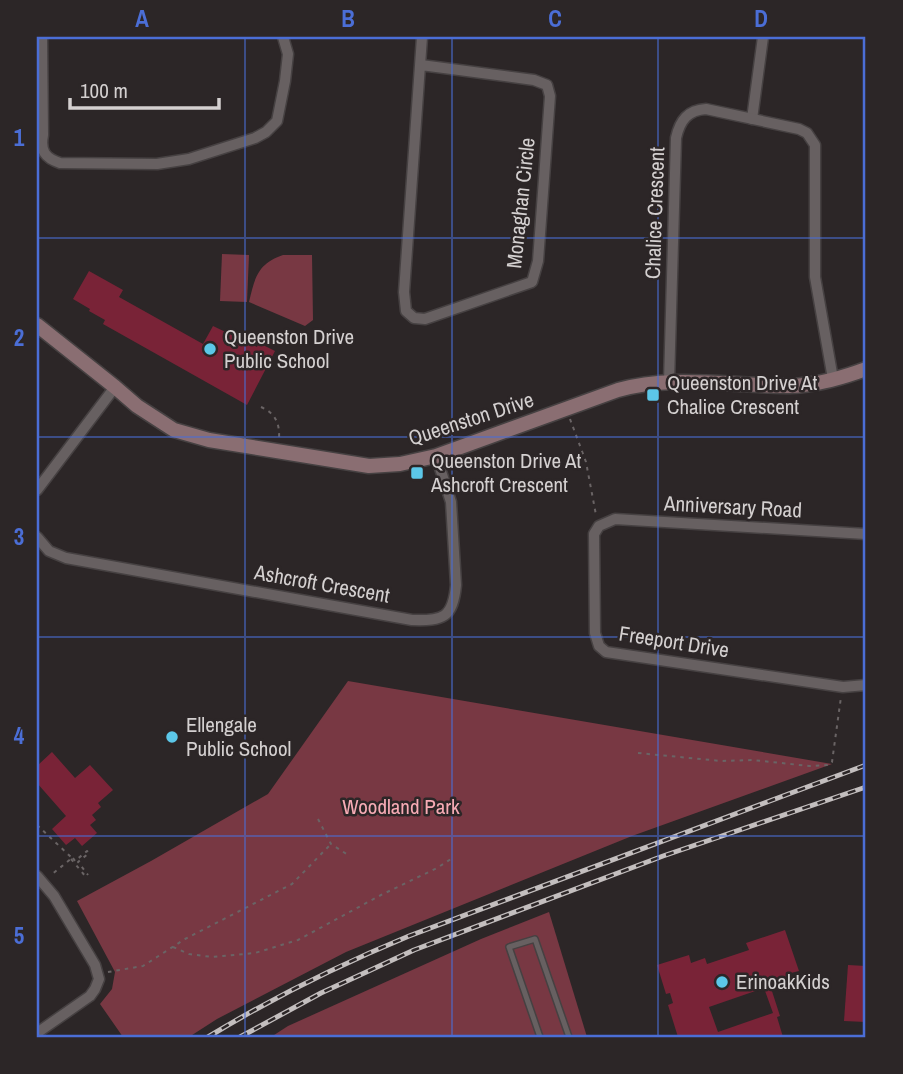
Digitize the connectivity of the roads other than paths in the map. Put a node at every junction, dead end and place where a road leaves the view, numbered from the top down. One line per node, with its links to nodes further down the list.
1 (42, 37): 2 (street)
2 (283, 37)
3 (422, 37): 5 (street, Monaghan Circle)
4 (763, 37): 6 (street)
5 (421, 65): 5 (street, Monaghan Circle)
6 (752, 119): 9 (street, Chalice Crescent); 10 (street, Chalice Crescent)
7 (37, 325): 11 (street, Queenston Drive)
8 (866, 369): 9 (street, Queenston Drive)
9 (833, 379): 10 (street, Queenston Drive)
10 (669, 382): 12 (street, Queenston Drive)
11 (115, 387): 12 (street, Queenston Drive); 13 (street)
12 (436, 456): 16 (street, Ashcroft Crescent)
13 (37, 490)
14 (599, 526): 15 (street, Anniversary Road); 17 (street, Freeport Drive)
15 (866, 534)
16 (37, 537)
17 (866, 685)
18 (40, 879): 19 (street)
19 (37, 1033)
20 (540, 1037): 21 (lane)
21 (569, 1037)

